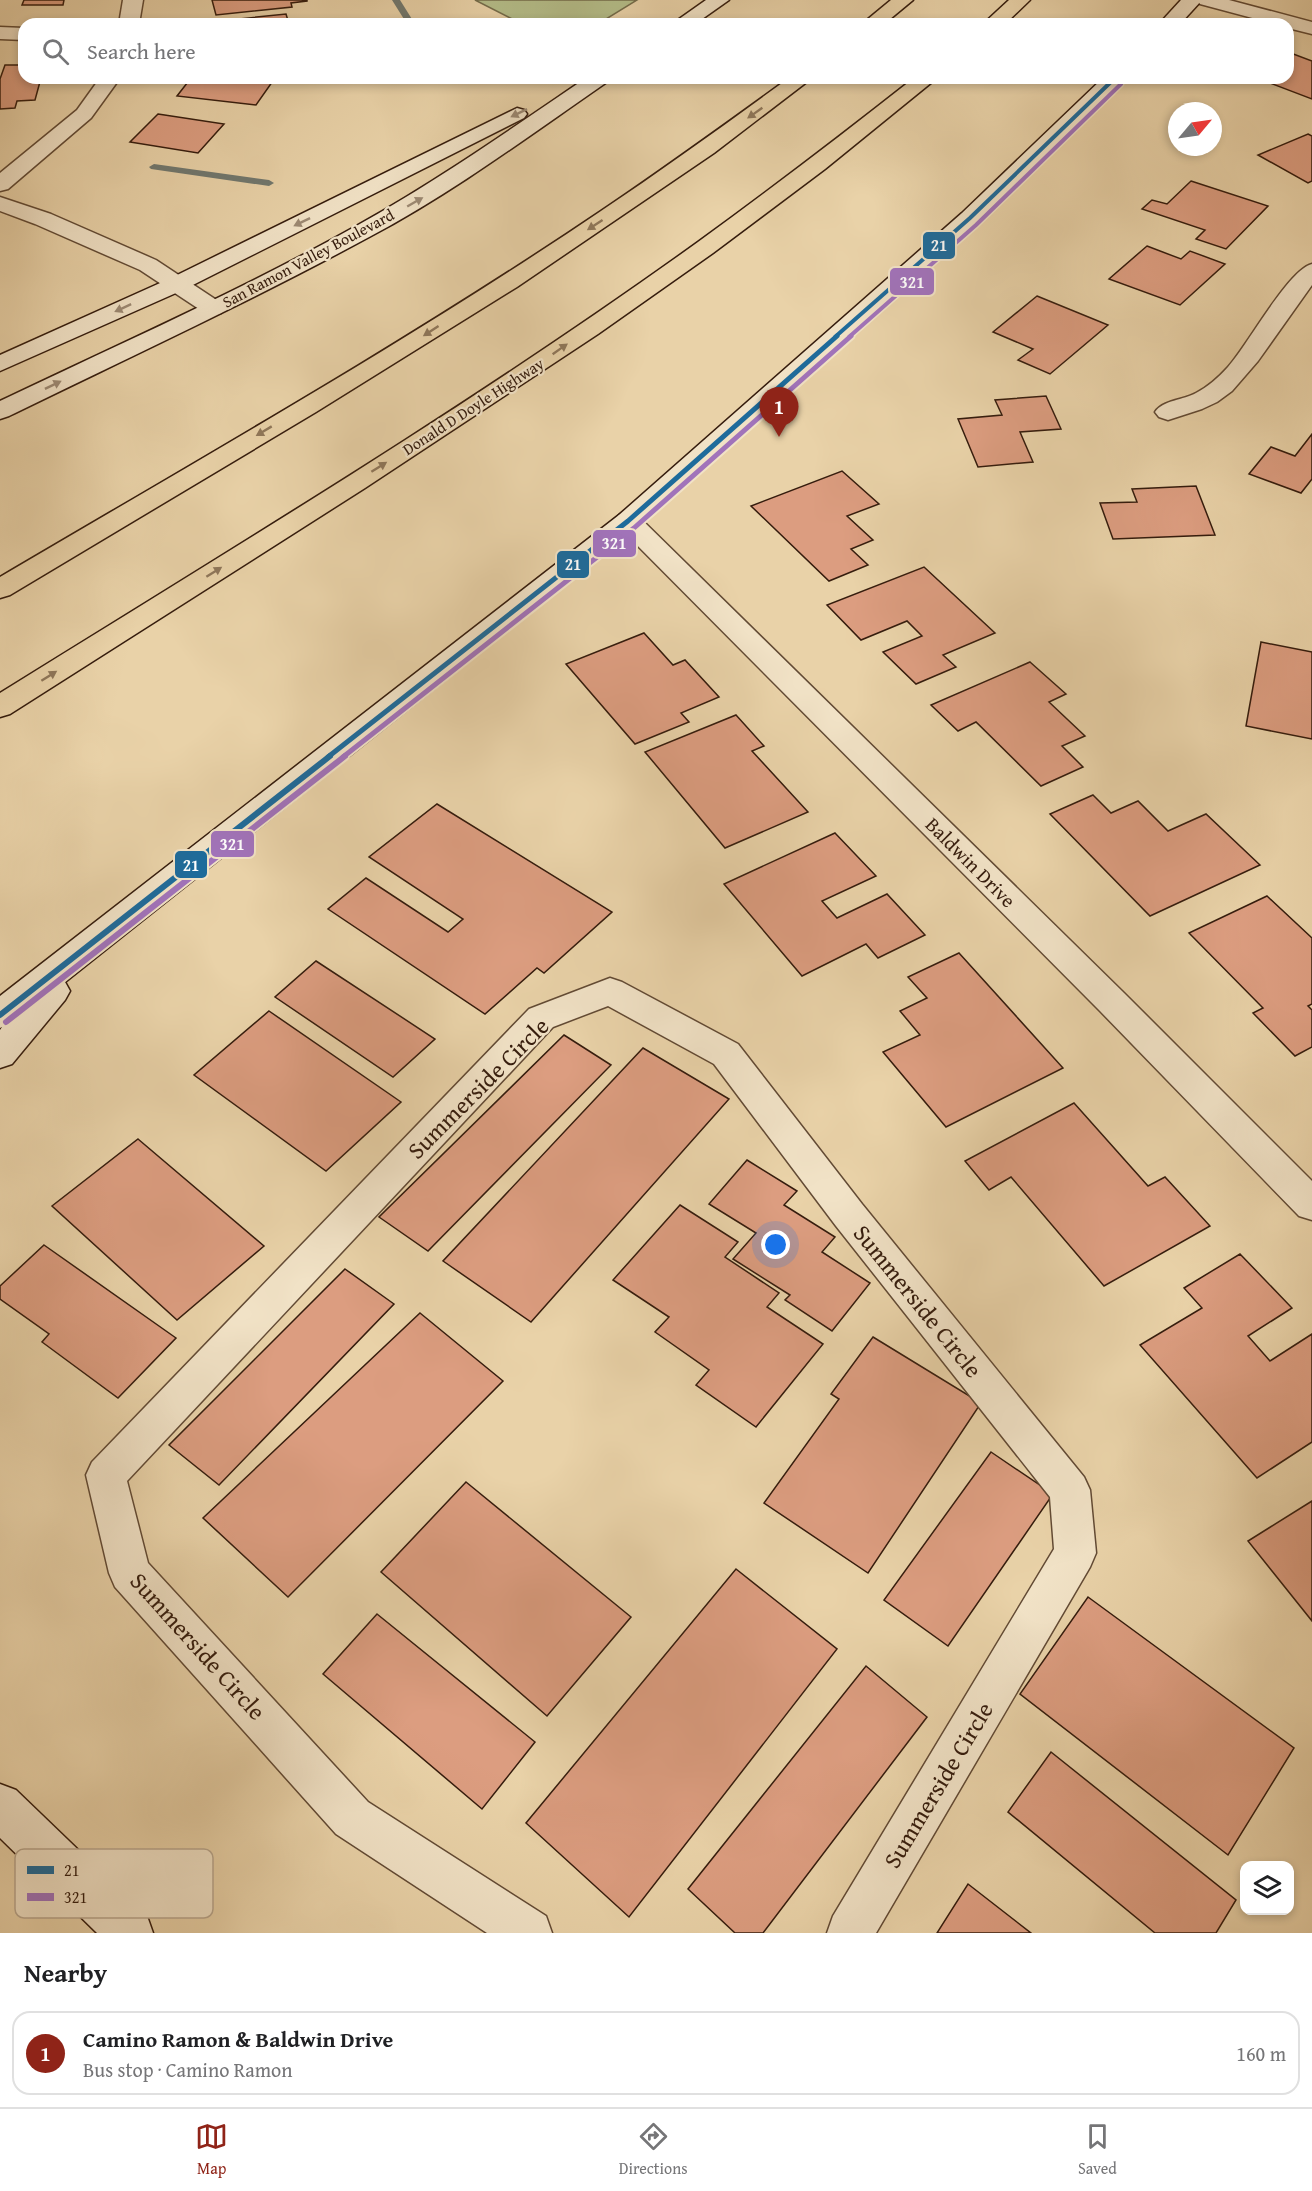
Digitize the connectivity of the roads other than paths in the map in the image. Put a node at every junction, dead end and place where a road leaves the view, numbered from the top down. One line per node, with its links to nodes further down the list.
1 (133, 0): 7 (street)
2 (719, 0): 8 (street)
3 (903, 0): 9 (highway)
4 (1020, 0): 10 (highway)
5 (1192, 0): 11 (street)
6 (1207, 0): 12 (street)
7 (130, 18)
8 (691, 18)
9 (880, 18)
10 (1000, 18)
11 (1174, 18)
12 (1274, 18)
13 (1294, 23): 14 (street)
14 (1312, 28)
15 (0, 33): 16 (street)
16 (18, 34)
17 (106, 84): 23 (street)
18 (578, 84): 26 (street, San Ramon Valley Boulevard, one-way to 26)
19 (591, 84): 27 (street, San Ramon Valley Boulevard, one-way to 19)
20 (794, 84): 32 (highway, one-way to 32)
21 (920, 84): 33 (highway, Donald D Doyle Highway, one-way to 21)
22 (1109, 84): 31 (street)
23 (0, 183)
24 (0, 204): 26 (street)
25 (1312, 271): 30 (street)
26 (177, 284): 27 (street); 28 (street, San Ramon Valley Boulevard, one-way to 28)
27 (213, 308): 29 (street, San Ramon Valley Boulevard, one-way to 27)
28 (0, 364)
29 (0, 411)
30 (1168, 412)
31 (628, 521): 34 (street); 37 (street, Baldwin Drive)
32 (0, 590)
33 (0, 707)
34 (97, 939): 35 (street); 36 (street)
35 (0, 1015)
36 (0, 1054)
37 (1312, 1205)
38 (0, 1806): 39 (street)
39 (44, 1849)
40 (115, 1918): 41 (street)
41 (130, 1933)
42 (529, 1933): 43 (street, Summerside Circle)
43 (850, 1933)

